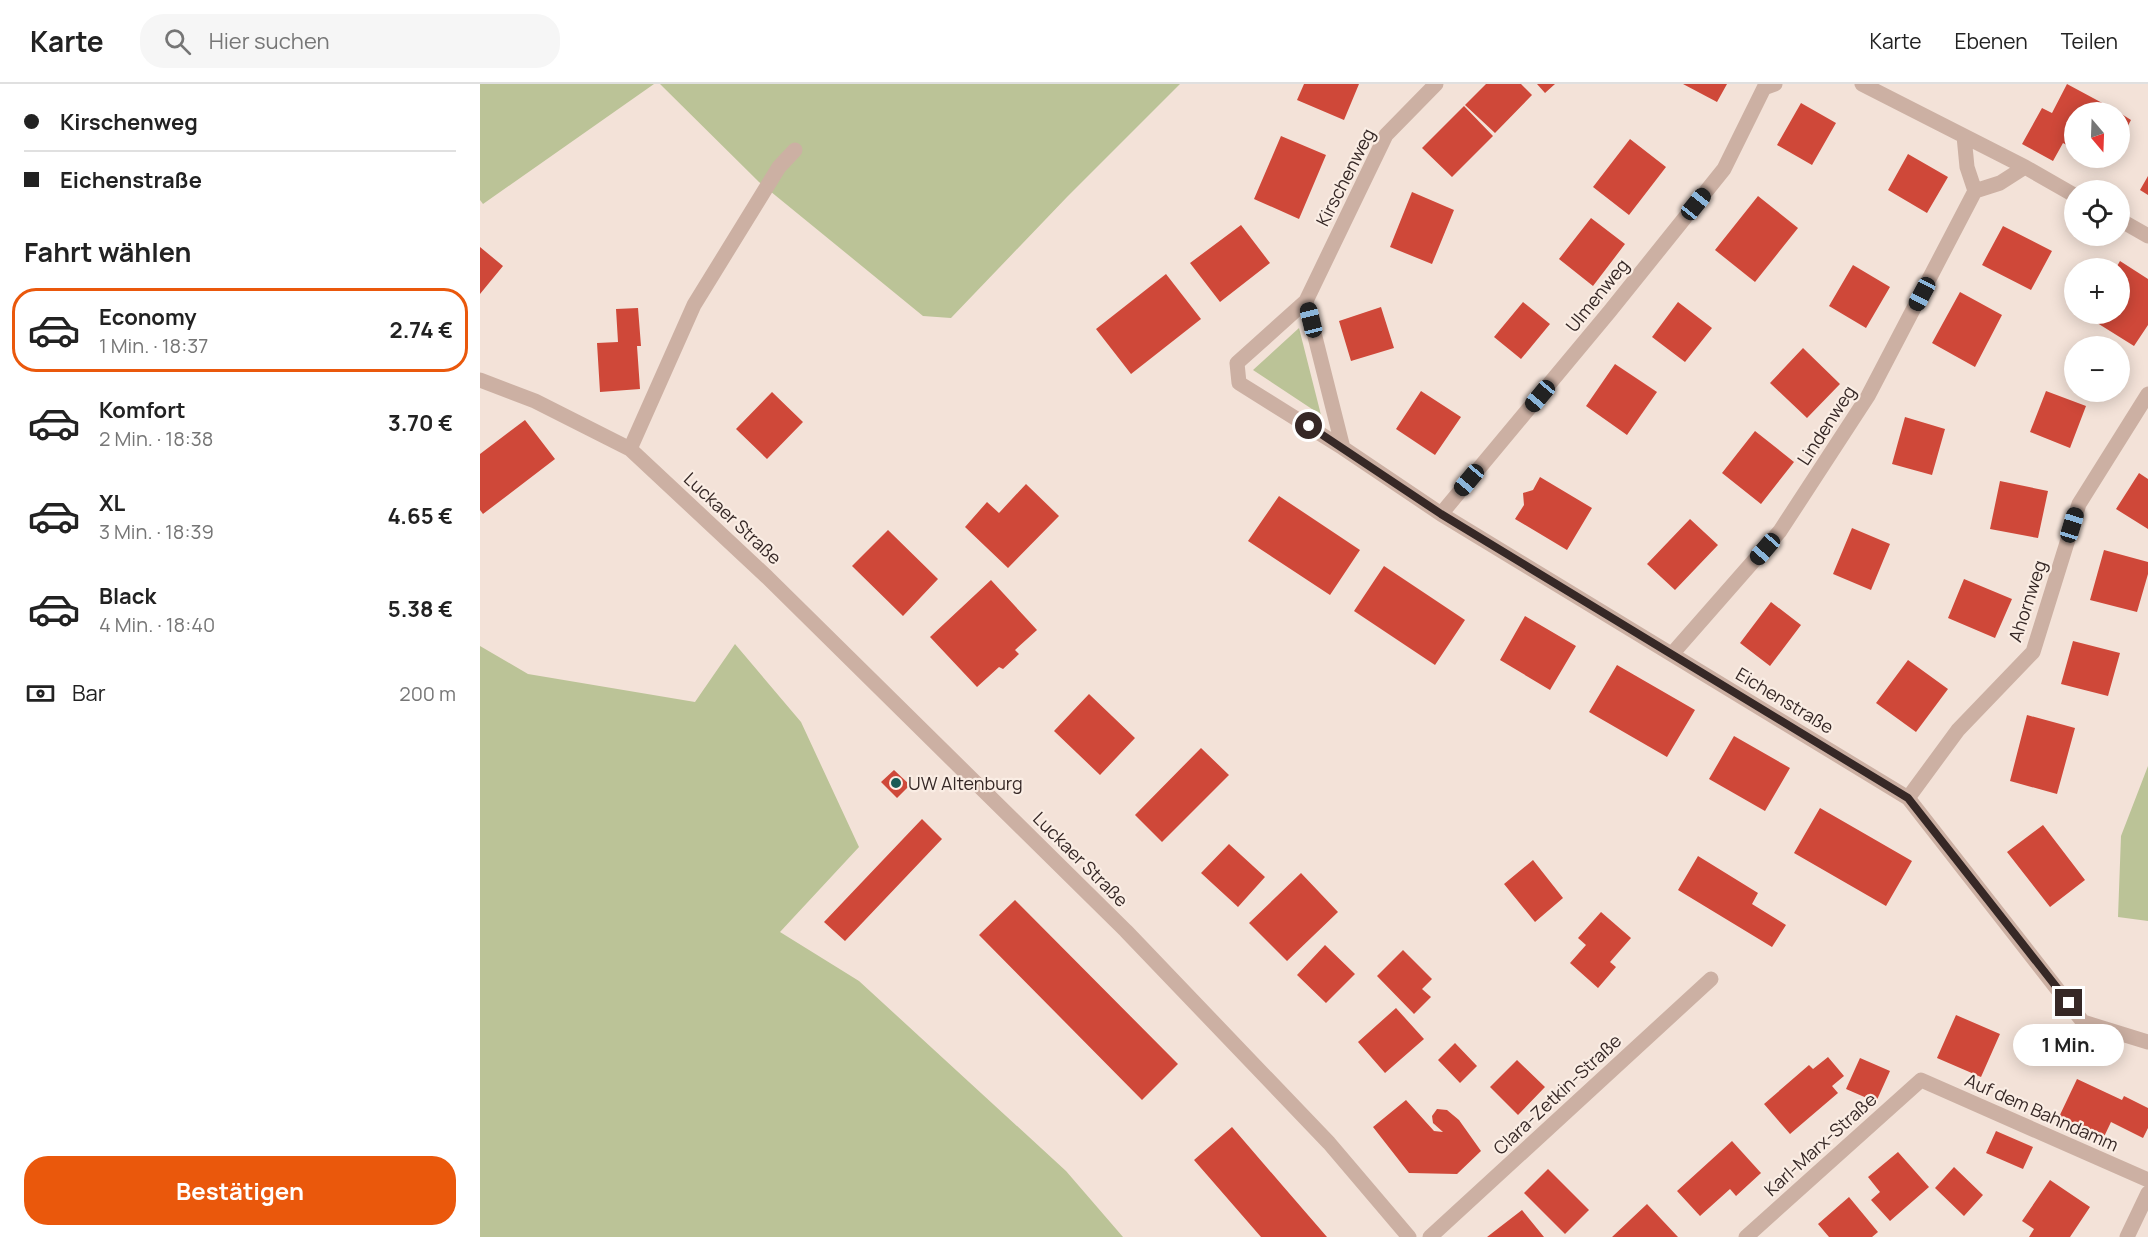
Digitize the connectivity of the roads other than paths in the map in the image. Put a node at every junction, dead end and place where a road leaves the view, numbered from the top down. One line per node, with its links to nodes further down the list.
1 (1436, 84): 11 (street, Kirschenweg)
2 (1862, 84): 4 (street)
3 (1768, 85): 16 (street, Ulmenweg)
4 (1965, 136): 6 (street); 8 (street)
5 (795, 150): 15 (street)
6 (2025, 167): 7 (street); 8 (street)
7 (2064, 189)
8 (1975, 191): 17 (street, Lindenweg)
9 (2130, 226): 10 (street)
10 (2148, 236)
11 (1306, 301): 14 (street); 14 (street, Kirschenweg)
12 (480, 380): 15 (street, Luckaer Straße)
13 (2148, 394): 18 (street, Ahornweg)
14 (1343, 448): 16 (street, Eichenstraße)
15 (630, 449): 24 (street, Luckaer Straße)
16 (1441, 514): 17 (street, Eichenstraße)
17 (1672, 654): 18 (street, Eichenstraße)
18 (1908, 798): 20 (street, Eichenstraße)
19 (1711, 979): 25 (street, Clara-Zetkin-Straße)
20 (2148, 1042)
21 (1921, 1080): 22 (street, Auf dem Bahndamm); 26 (street, Karl-Marx-Straße)
22 (2148, 1180)
23 (2148, 1193): 27 (street)
24 (1409, 1237)
25 (1430, 1237)
26 (1746, 1237)
27 (2127, 1237)

